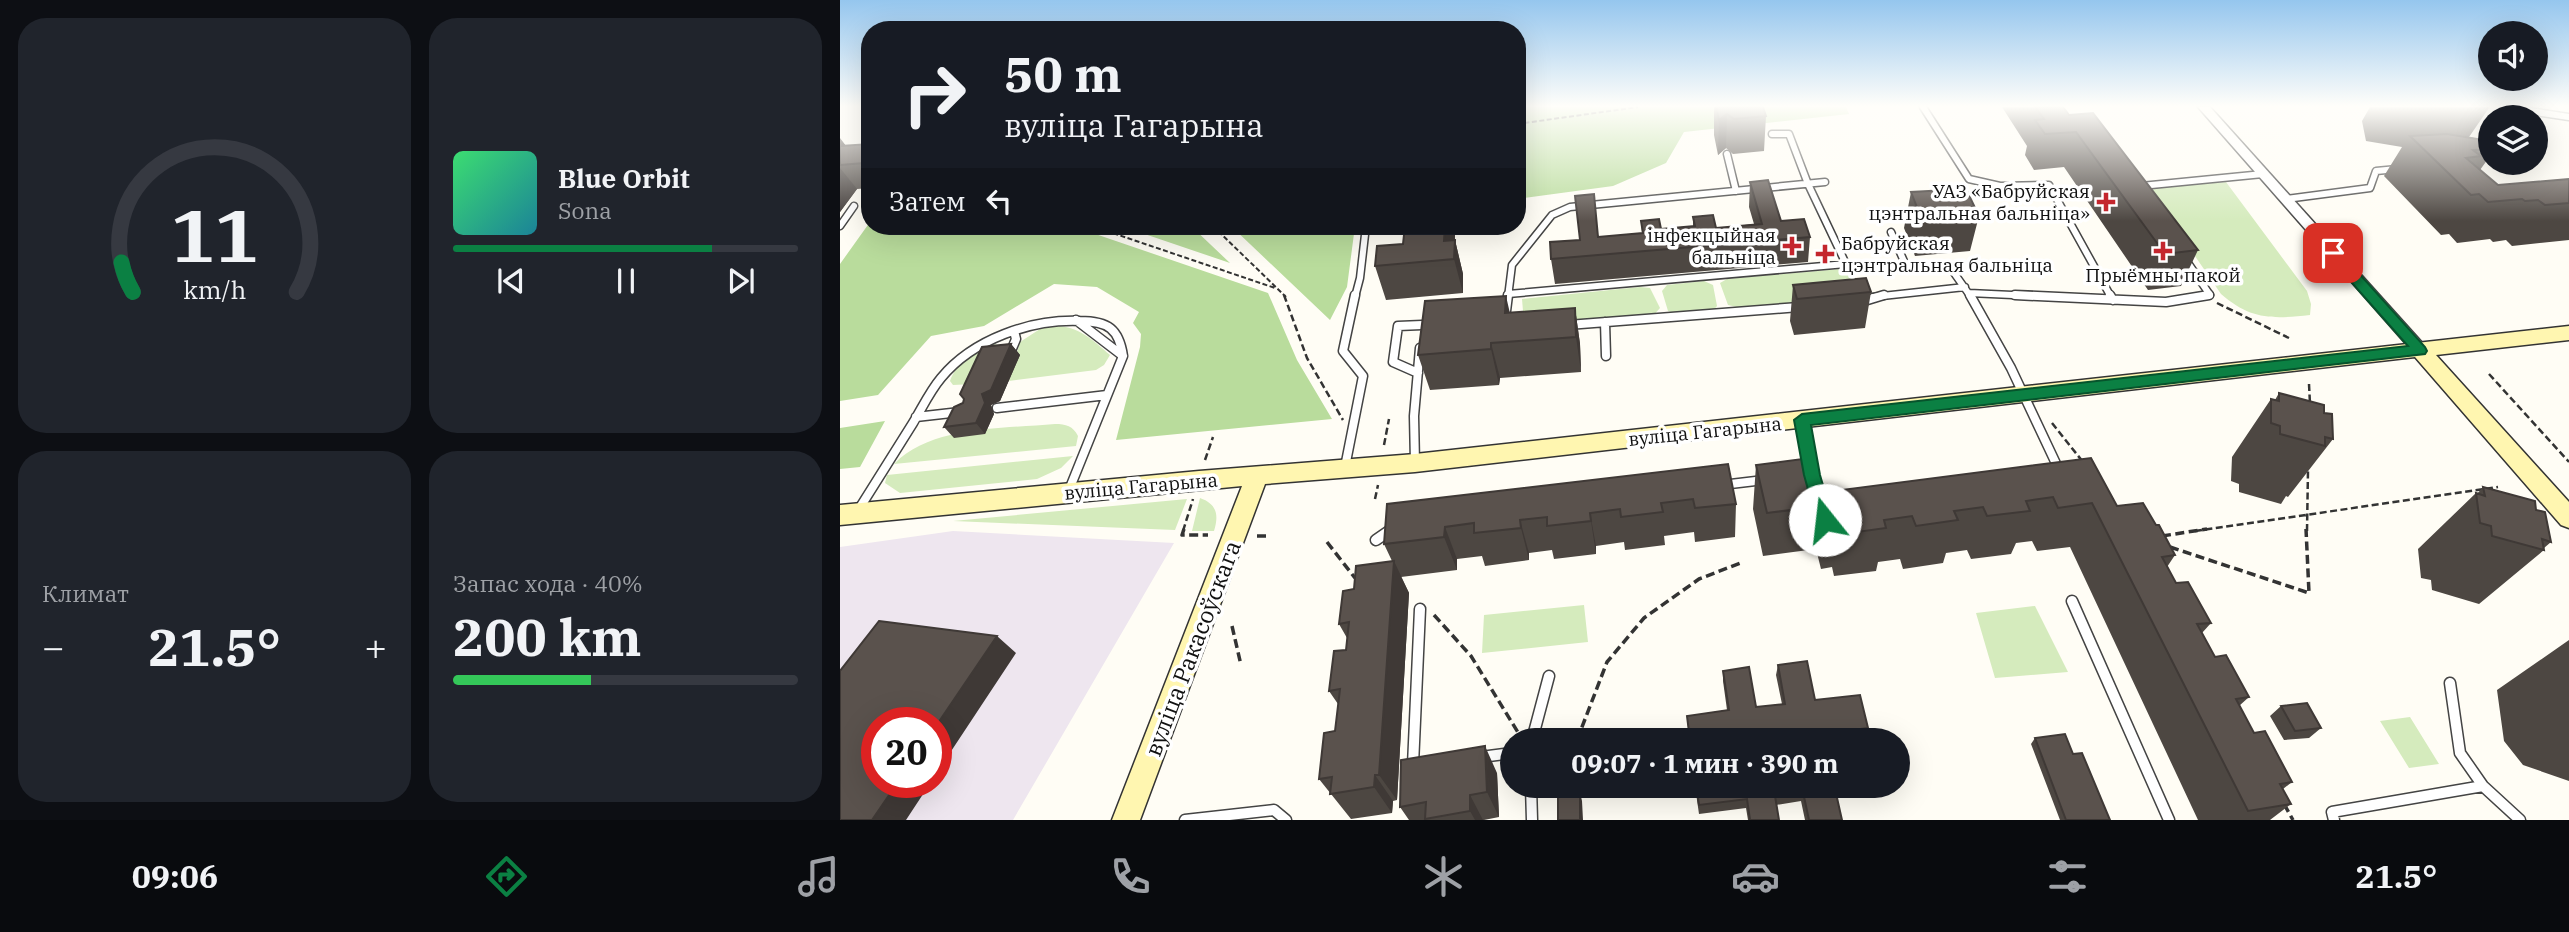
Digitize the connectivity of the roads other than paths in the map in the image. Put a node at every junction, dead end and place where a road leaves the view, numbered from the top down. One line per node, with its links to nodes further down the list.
1 (1793, 145): 8 (lane)
2 (1948, 145): 21 (lane)
3 (2238, 145): 6 (street)
4 (1727, 154): 9 (lane)
5 (2409, 169): 11 (lane)
6 (2263, 174): 10 (lane); 11 (street)
7 (1825, 182): 8 (lane)
8 (1808, 184): 9 (lane); 17 (lane)
9 (1736, 191): 20 (lane)
10 (2143, 197)
11 (2286, 199): 33 (street)
12 (840, 207): 13 (lane)
13 (840, 226)
14 (1891, 232): 18 (lane)
15 (1365, 235): 44 (lane)
16 (2182, 255): 21 (lane)
17 (1846, 264): 18 (lane); 20 (lane)
18 (1907, 268): 19 (lane)
19 (1967, 290): 21 (lane); 22 (lane); 38 (lane)
20 (1508, 294): 24 (lane)
21 (2113, 300)
22 (1846, 303)
23 (1806, 306): 26 (lane)
24 (1504, 319)
25 (1076, 320): 30 (lane); 34 (lane); 34 (lane)
26 (1605, 322): 29 (lane); 35 (lane)
27 (1435, 324): 28 (lane)
28 (1422, 325): 36 (lane); 36 (lane)
29 (1554, 326)
30 (1014, 331): 32 (lane); 41 (lane)
31 (2569, 333): 33 (main road, вуліца Гагарына)
32 (1011, 351)
33 (2420, 351): 38 (main road, вуліца Гагарына); 52 (main road)
34 (1123, 355): 37 (lane)
35 (1606, 356)
36 (1418, 373): 43 (lane)
37 (1107, 395): 39 (lane); 50 (lane)
38 (2023, 395): 42 (main road, вуліца Гагарына); 47 (lane)
39 (997, 408)
40 (967, 411): 41 (lane)
41 (916, 417): 51 (lane)
42 (1802, 420): 43 (main road, вуліца Гагарына); 46 (lane)
43 (1415, 463): 44 (main road, вуліца Гагарына)
44 (1345, 469): 45 (main road, вуліца Гагарына)
45 (1257, 476): 50 (main road, вуліца Гагарына); 65 (main road, вуліца Ракасоўскага)
46 (1798, 477)
47 (2062, 477)
48 (1771, 480): 49 (lane)
49 (1716, 486)
50 (1068, 493): 51 (main road, вуліца Гагарына)
51 (848, 515)
52 (2569, 518)
53 (1399, 525): 54 (lane)
54 (1376, 540)
55 (2072, 601): 69 (lane)
56 (1423, 608): 62 (lane)
57 (1549, 676): 59 (lane)
58 (2450, 683): 63 (lane)
59 (1534, 728)
60 (1500, 755): 61 (lane)
61 (1475, 758)
62 (1426, 764)
63 (2483, 786): 70 (lane); 71 (lane)
64 (1531, 798): 68 (lane)
65 (1126, 820)
66 (1185, 820): 67 (lane)
67 (1286, 820)
68 (1532, 820)
69 (2169, 820)
70 (2334, 820)
71 (2520, 820)

